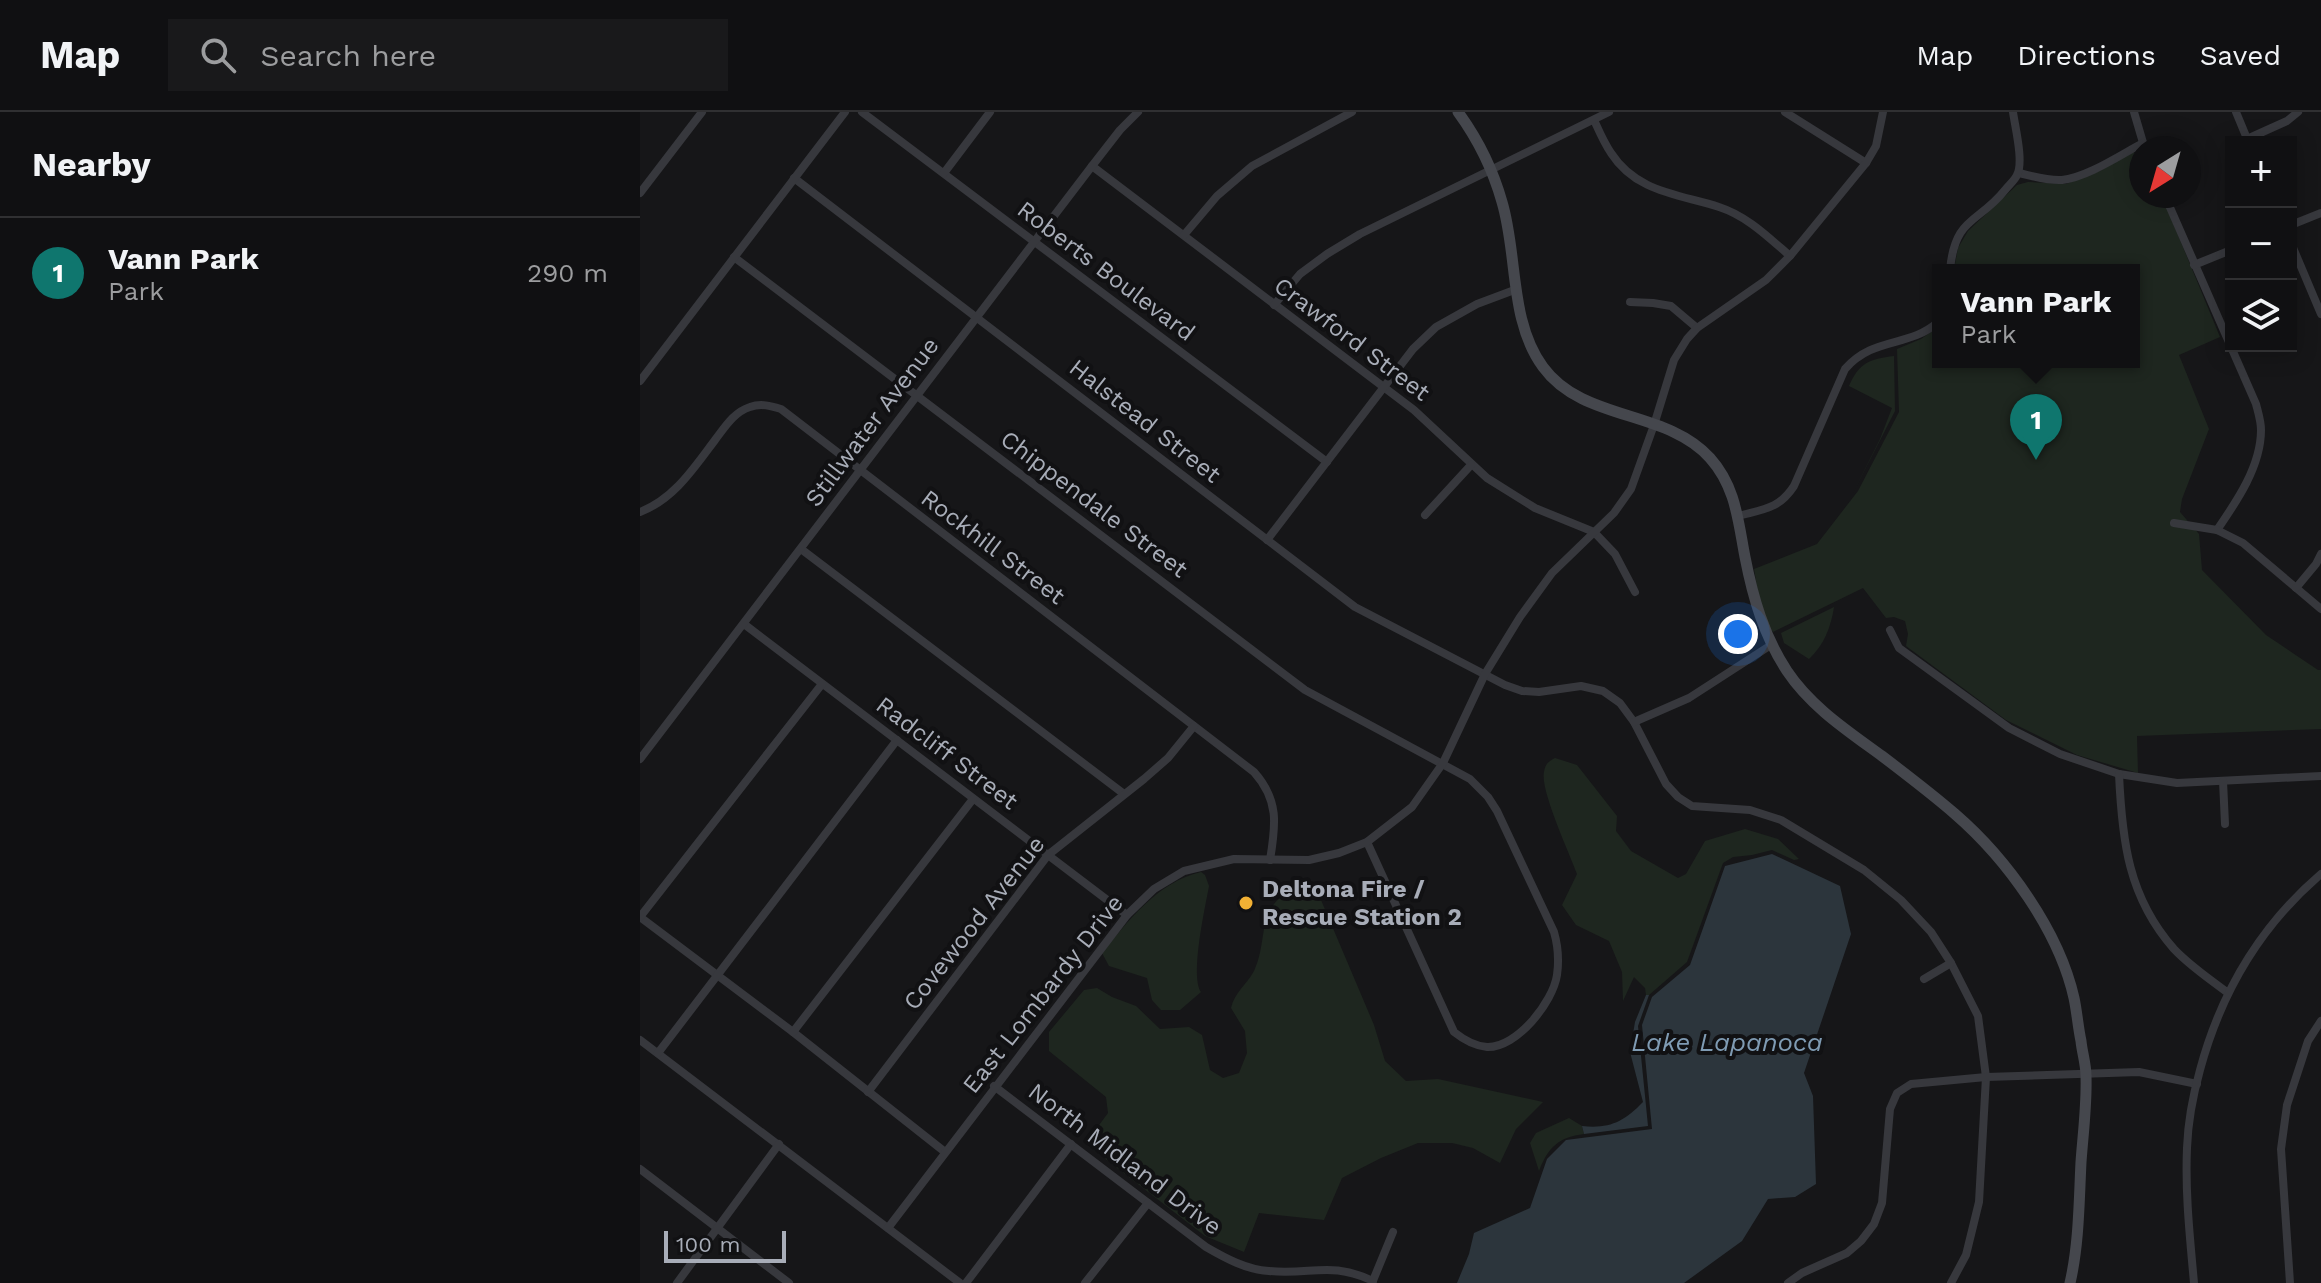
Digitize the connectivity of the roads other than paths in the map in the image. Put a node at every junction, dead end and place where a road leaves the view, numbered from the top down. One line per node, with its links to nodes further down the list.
1 (702, 112): 26 (street)
2 (845, 112): 25 (street)
3 (862, 112): 23 (street, Roberts Boulevard)
4 (990, 112): 23 (street)
5 (1138, 112): 21 (street, Stillwater Avenue)
6 (1352, 112): 30 (street)
7 (1458, 112): 22 (street)
8 (1609, 112): 15 (street)
9 (1785, 112): 20 (street)
10 (1883, 112): 20 (street, East Lombardy Drive)
11 (2013, 112): 24 (street)
12 (2134, 112): 16 (street)
13 (2236, 112): 17 (street)
14 (2298, 112): 18 (street)
15 (1594, 120): 22 (street); 33 (street)
16 (2141, 136)
17 (2246, 136)
18 (2256, 136)
19 (2129, 153): 24 (street)
20 (1866, 163): 33 (street, East Lombardy Drive)
21 (1092, 166): 30 (street, Crawford Street); 31 (street, Stillwater Avenue)
22 (1490, 170): 38 (street); 40 (street)
23 (944, 173): 31 (street, Roberts Boulevard)
24 (2019, 173): 36 (street)
25 (794, 178): 34 (street); 42 (street, Halstead Street)
26 (640, 193)
27 (2170, 208): 37 (street)
28 (2321, 213): 29 (street)
29 (2297, 223)
30 (1184, 235): 40 (street, Crawford Street)
31 (1034, 242): 42 (street, Stillwater Avenue); 49 (street, Roberts Boulevard)
32 (2225, 252): 37 (street)
33 (1790, 256): 44 (street, East Lombardy Drive)
34 (734, 257): 45 (street); 47 (street, Chippendale Street)
35 (2297, 257): 41 (street)
36 (1951, 264)
37 (2194, 265): 56 (street)
38 (1517, 289): 46 (street); 48 (street)
39 (1630, 302): 44 (street)
40 (1274, 305): 46 (street, Crawford Street)
41 (2321, 314)
42 (977, 317): 47 (street, Stillwater Avenue); 58 (street, Halstead Street)
43 (1932, 326): 54 (street)
44 (1697, 328): 48 (street, East Lombardy Drive)
45 (640, 381)
46 (1384, 387): 49 (street); 50 (street, Crawford Street)
47 (918, 396): 51 (street, Stillwater Avenue); 73 (street, Chippendale Street)
48 (1654, 425): 54 (street); 57 (street, East Lombardy Drive)
49 (1327, 462): 58 (street)
50 (1471, 465): 53 (street); 57 (street, Crawford Street)
51 (861, 471): 52 (street, Rockhill Street); 59 (street, Stillwater Avenue); 70 (street, Rockhill Street)
52 (640, 512)
53 (1425, 515)
54 (1738, 516): 66 (street)
55 (2174, 523): 56 (street)
56 (2217, 530): 61 (street)
57 (1594, 532): 62 (street); 67 (street, East Lombardy Drive)
58 (1267, 540): 67 (street, Halstead Street)
59 (801, 549): 64 (street, Stillwater Avenue); 77 (street)
60 (2321, 554): 61 (street)
61 (2296, 588): 63 (street)
62 (1635, 592)
63 (2321, 609)
64 (744, 624): 68 (street, Radcliff Street); 72 (street, Stillwater Avenue)
65 (1890, 630): 74 (street)
66 (1771, 645): 69 (street); 94 (street)
67 (1485, 674): 69 (street, Halstead Street); 73 (street, East Lombardy Drive)
68 (822, 684): 71 (street, Radcliff Street); 85 (street)
69 (1634, 722): 86 (street, Halstead Street)
70 (1194, 726): 77 (street, Covewood Avenue); 82 (street, Rockhill Street)
71 (897, 740): 78 (street, Radcliff Street); 87 (street)
72 (640, 759)
73 (1443, 763): 80 (street, East Lombardy Drive); 80 (street, Chippendale Street)
74 (2119, 774): 76 (street); 89 (street)
75 (2321, 776): 76 (street)
76 (2223, 781): 79 (street)
77 (1124, 794): 81 (street, Covewood Avenue)
78 (973, 799): 81 (street, Radcliff Street); 91 (street)
79 (2225, 824)
80 (1367, 842): 82 (street, East Lombardy Drive)
81 (1048, 855): 84 (street, Radcliff Street); 98 (street, Covewood Avenue)
82 (1270, 860): 84 (street, East Lombardy Drive)
83 (2321, 874): 89 (street)
84 (1127, 915): 97 (street, East Lombardy Drive)
85 (640, 917): 87 (street)
86 (1951, 963): 88 (street); 95 (street, Halstead Street)
87 (718, 976): 91 (street); 93 (street)
88 (1924, 979)
89 (2227, 992): 96 (street)
90 (2321, 1021): 118 (street)
91 (793, 1032): 98 (street)
92 (640, 1040): 93 (street)
93 (658, 1053): 99 (street)
94 (2086, 1075): 95 (street); 96 (street); 116 (street)
95 (1986, 1077): 114 (street); 115 (street, Halstead Street)
96 (2197, 1084): 117 (street)
97 (994, 1086): 100 (street, North Midland Drive); 101 (street, East Lombardy Drive)
98 (868, 1092): 101 (street)
99 (779, 1144): 104 (street); 105 (street)
100 (1071, 1144): 103 (street, North Midland Drive); 111 (street)
101 (945, 1152): 105 (street, East Lombardy Drive)
102 (640, 1169): 104 (street)
103 (1148, 1203): 107 (street, North Midland Drive); 112 (street)
104 (717, 1228): 109 (street); 110 (street)
105 (888, 1228): 111 (street)
106 (1393, 1232): 108 (street)
107 (1265, 1271): 108 (street, North Midland Drive); 113 (street)
108 (1373, 1282)
109 (677, 1283)
110 (789, 1283)
111 (963, 1283)
112 (1085, 1283)
113 (1263, 1283)
114 (1788, 1283)
115 (1951, 1283)
116 (2070, 1283)
117 (2194, 1283)
118 (2290, 1283)

